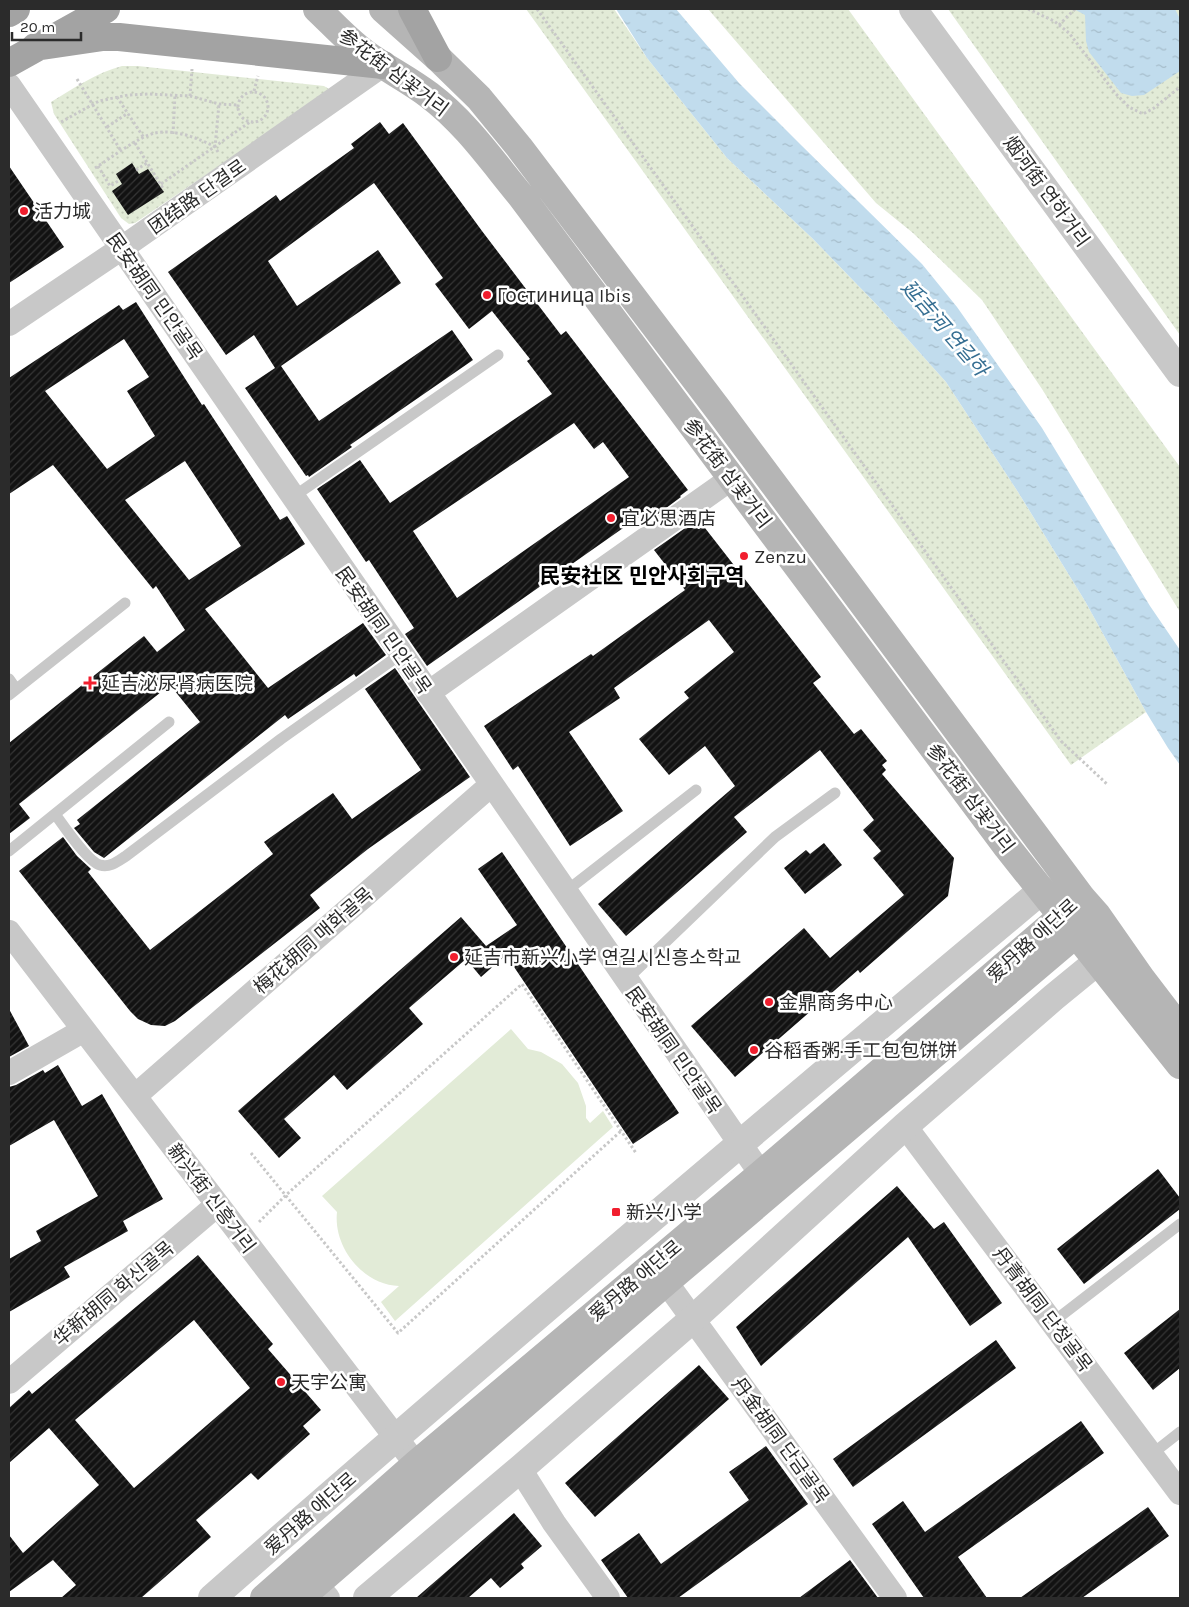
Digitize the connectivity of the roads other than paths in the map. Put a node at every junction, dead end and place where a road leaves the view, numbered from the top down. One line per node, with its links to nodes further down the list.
1 (16, 9): 7 (main road)
2 (106, 9): 8 (main road)
3 (317, 9): 11 (main road, 参花街 삼꽃거리)
4 (383, 9): 9 (main road, 参花街 삼꽃거리)
5 (412, 9): 9 (main road)
6 (913, 9): 16 (street, 烟河街 연하거리)
7 (9, 13)
8 (35, 47): 10 (main road); 11 (main road)
9 (438, 58): 32 (main road, 参花街 삼꽃거리)
10 (9, 63)
11 (383, 65): 13 (street, 团结路 단결로); 17 (main road, 参花街 삼꽃거리)
12 (9, 85): 13 (street, 民安胡同 민안골목)
13 (122, 248): 14 (street, 团结路 단결로); 18 (street, 民安胡同 민안골목)
14 (9, 324)
15 (498, 355): 18 (lane)
16 (1180, 373)
17 (732, 478): 23 (street); 30 (main road, 参花街 삼꽃거리)
18 (292, 497): 20 (street, 民安胡同 민안골목)
19 (125, 603): 22 (lane)
20 (401, 654): 23 (street, 民安胡同 민안골목); 28 (lane)
21 (9, 679): 22 (lane)
22 (13, 692)
23 (428, 693): 25 (street, 民安胡同 민안골목)
24 (169, 722): 28 (lane)
25 (491, 784): 31 (street, 民安胡同 민안골목); 41 (street, 梅花胡同 매화골목)
26 (696, 790): 31 (lane)
27 (835, 793): 36 (lane)
28 (55, 814): 29 (lane)
29 (9, 852)
30 (1041, 891): 32 (street, 爱丹路 애단로); 33 (main road, 参花街 삼꽃거리); 43 (street, 爱丹路 애단로)
31 (564, 892): 36 (street, 民安胡同 민안골목)
32 (1090, 907): 33 (main road, 爱丹路 애단로); 35 (street, 爱丹路 애단로); 37 (main road, 参花街 삼꽃거리)
33 (1069, 925): 35 (main road, 参花街 삼꽃거리); 44 (main road, 爱丹路 애단로); 47 (main road, 爱丹路 애단로)
34 (9, 932): 38 (street, 新兴街 신흥거리)
35 (1098, 961): 39 (main road, 参花街 삼꽃거리); 42 (street)
36 (626, 980): 43 (street, 民安胡同 민안골목)
37 (1180, 1028)
38 (84, 1030): 40 (street); 41 (street, 新兴街 신흥거리)
39 (1180, 1065)
40 (9, 1073)
41 (135, 1096): 45 (street, 新兴街 신흥거리)
42 (905, 1126): 48 (street); 49 (street, 丹青胡同 단청골목)
43 (739, 1144): 44 (street, 民安胡同 민안골목); 52 (street, 爱丹路 애단로)
44 (761, 1174): 54 (main road, 爱丹路 애단로)
45 (218, 1205): 50 (street, 华新胡同 화신골목); 52 (street, 新兴街 신흥거리)
46 (1180, 1224): 49 (lane)
47 (666, 1282): 48 (street, 丹金胡同 단금골목); 57 (main road, 爱丹路 애단로)
48 (693, 1319): 55 (street); 62 (street, 丹金胡同 단금골목)
49 (1053, 1322): 53 (street, 丹青胡同 단청골목)
50 (9, 1382)
51 (1180, 1432): 53 (lane)
52 (396, 1437): 54 (street, 新兴街 신흥거리); 58 (street, 爱丹路 애단로)
53 (1152, 1454): 56 (street, 丹青胡同 단청골목)
54 (416, 1464): 59 (main road, 爱丹路 애단로)
55 (520, 1469): 60 (street); 61 (street)
56 (1180, 1493)
57 (315, 1594)
58 (212, 1598)
59 (264, 1598)
60 (367, 1598)
61 (608, 1598)
62 (895, 1598)

